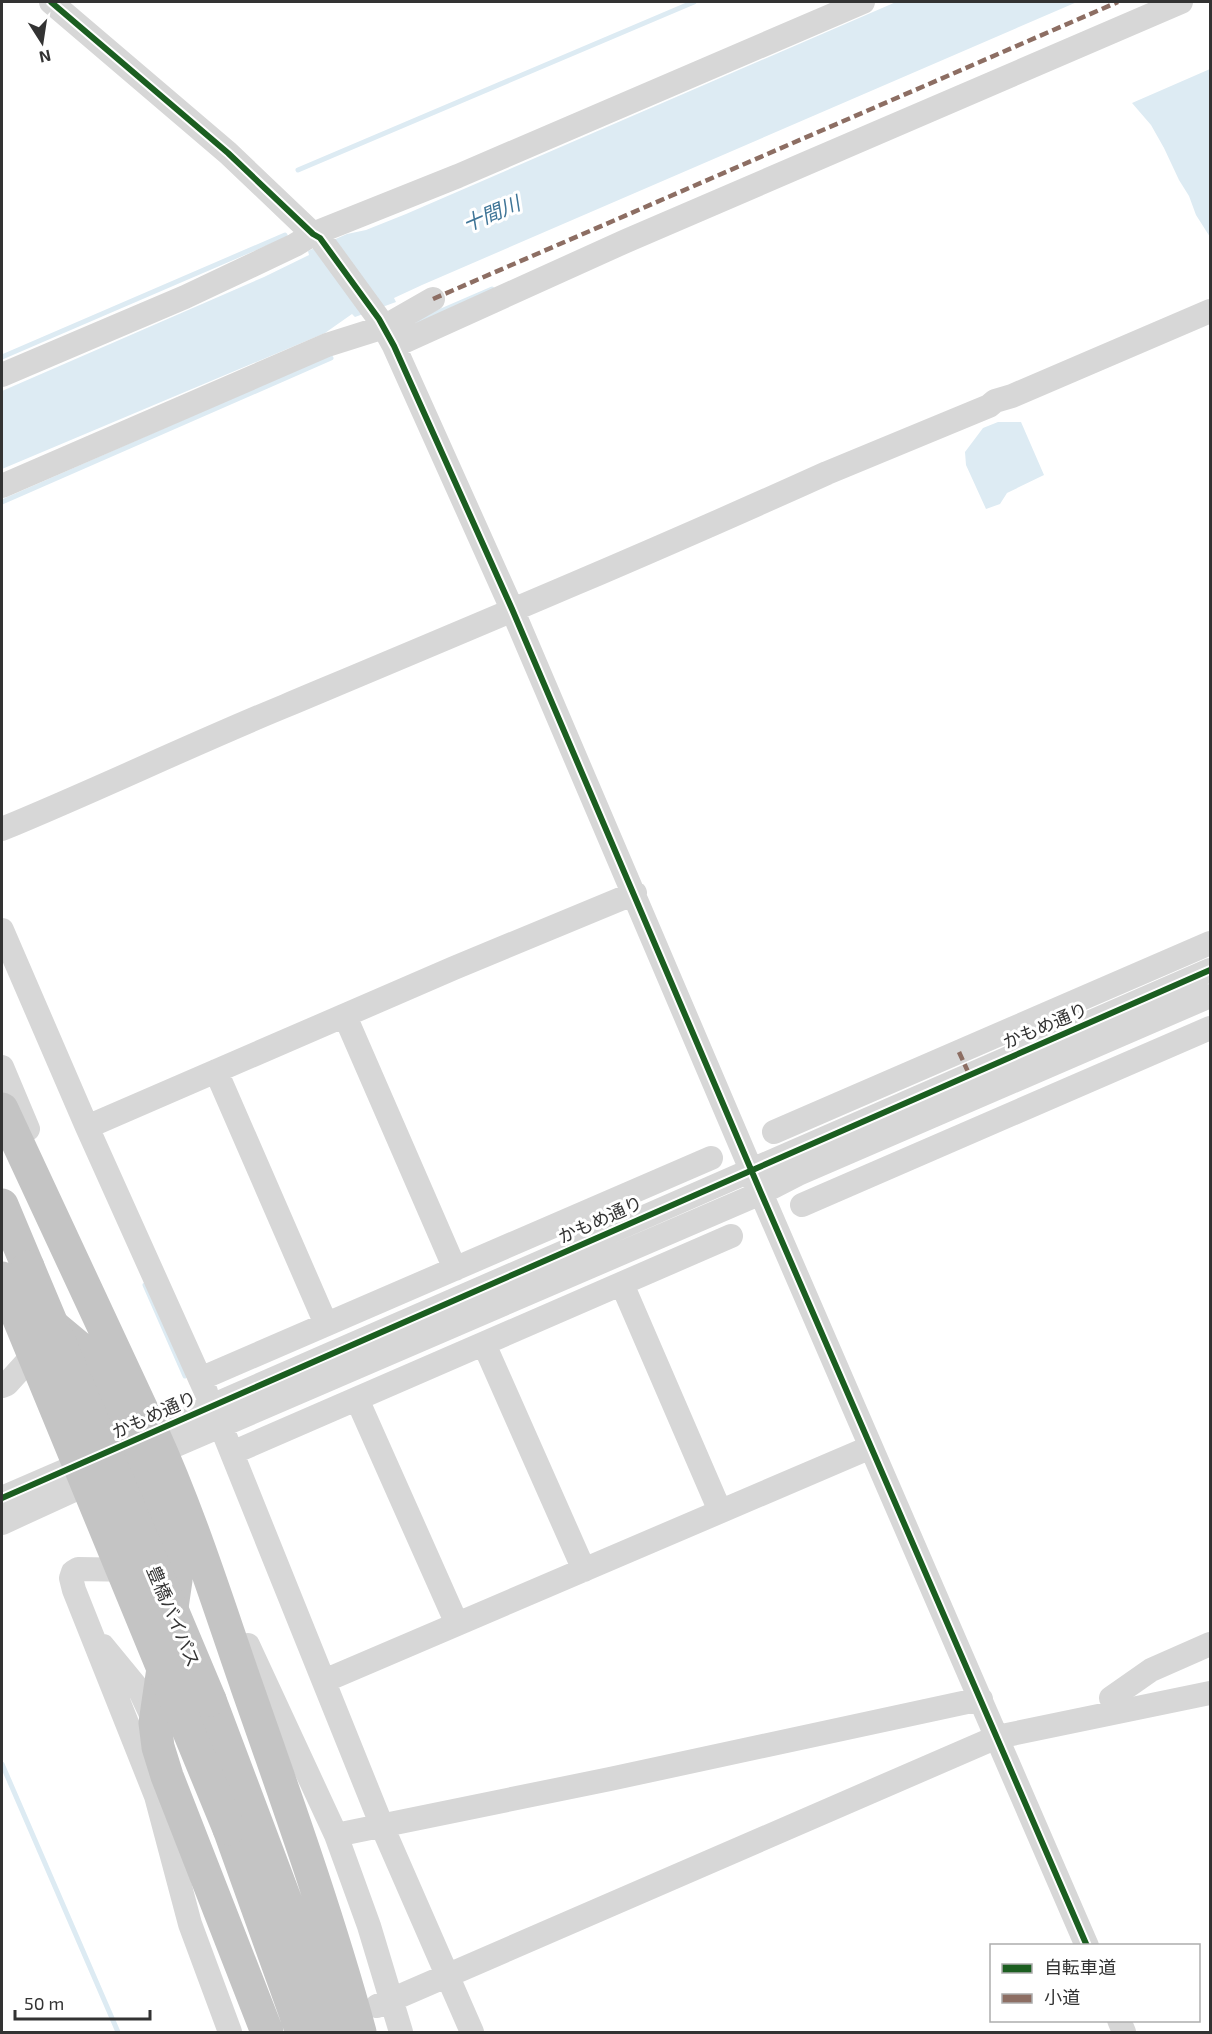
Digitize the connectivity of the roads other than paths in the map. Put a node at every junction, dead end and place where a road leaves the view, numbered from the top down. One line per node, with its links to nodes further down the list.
1 (51, 2): 4 (street)
2 (862, 2): 4 (street)
3 (1181, 2): 7 (street)
4 (316, 236): 7 (street); 8 (street)
5 (433, 299): 7 (street)
6 (1210, 311): 10 (street)
7 (385, 331): 9 (street); 10 (street)
8 (2, 375)
9 (2, 486)
10 (512, 609): 11 (street); 12 (street)
11 (2, 829)
12 (635, 893): 17 (street); 25 (street)
13 (2, 930): 22 (street)
14 (1210, 943): 23 (street)
15 (1210, 969): 25 (street, かもめ通り)
16 (1210, 996): 26 (street, かもめ通り)
17 (345, 1016): 20 (street); 33 (street)
18 (1210, 1028): 28 (street)
19 (2, 1067): 29 (street)
20 (216, 1071): 22 (street); 39 (street)
21 (2, 1109): 29 (highway)
22 (87, 1127): 42 (street)
23 (774, 1132)
24 (711, 1158): 31 (street)
25 (751, 1169): 26 (street); 32 (street, かもめ通り)
26 (761, 1193): 37 (street, かもめ通り); 47 (street)
27 (2, 1205): 34 (highway, 豊橋バイパス)
28 (802, 1205)
29 (59, 1234): 46 (highway)
30 (731, 1236): 35 (street)
31 (519, 1241): 32 (street); 33 (street)
32 (530, 1266): 45 (street, かもめ通り)
33 (455, 1269): 39 (street)
34 (15, 1272): 72 (highway, 豊橋バイパス, bridge); 73 (highway, 豊橋バイパス, bridge)
35 (622, 1284): 38 (street); 50 (street)
36 (2, 1286): 40 (highway)
37 (538, 1290): 38 (street); 45 (street, かもめ通り)
38 (549, 1316): 41 (street)
39 (326, 1324): 42 (street)
40 (57, 1329): 43 (street); 46 (highway)
41 (484, 1344): 44 (street); 53 (street)
42 (200, 1379): 45 (street)
43 (2, 1386)
44 (357, 1399): 48 (street); 55 (street)
45 (216, 1416): 46 (street, かもめ通り); 48 (street)
46 (145, 1446): 49 (street, かもめ通り); 51 (street, かもめ通り); 52 (highway); 54 (highway)
47 (871, 1447): 50 (street); 62 (street)
48 (232, 1454): 59 (street)
49 (2, 1498)
50 (720, 1511): 53 (street)
51 (2, 1523)
52 (176, 1561): 56 (street); 63 (highway)
53 (584, 1570): 55 (street)
54 (212, 1588): 66 (street); 69 (highway)
55 (457, 1624): 59 (street)
56 (91, 1632): 63 (street); 70 (street)
57 (1210, 1644): 61 (street)
58 (1210, 1676): 61 (street)
59 (324, 1682): 65 (street)
60 (1210, 1693): 64 (street)
61 (1111, 1698): 64 (street)
62 (981, 1699): 64 (street); 65 (street)
63 (155, 1723): 71 (highway)
64 (997, 1737): 67 (street); 68 (street)
65 (382, 1826): 66 (street); 68 (street)
66 (336, 1834): 69 (street)
67 (1086, 1944)
68 (443, 1978): 69 (street); 75 (street)
69 (376, 2013): 74 (street)
70 (230, 2032)
71 (267, 2032)
72 (302, 2032)
73 (333, 2032)
74 (401, 2032)
75 (472, 2032)

